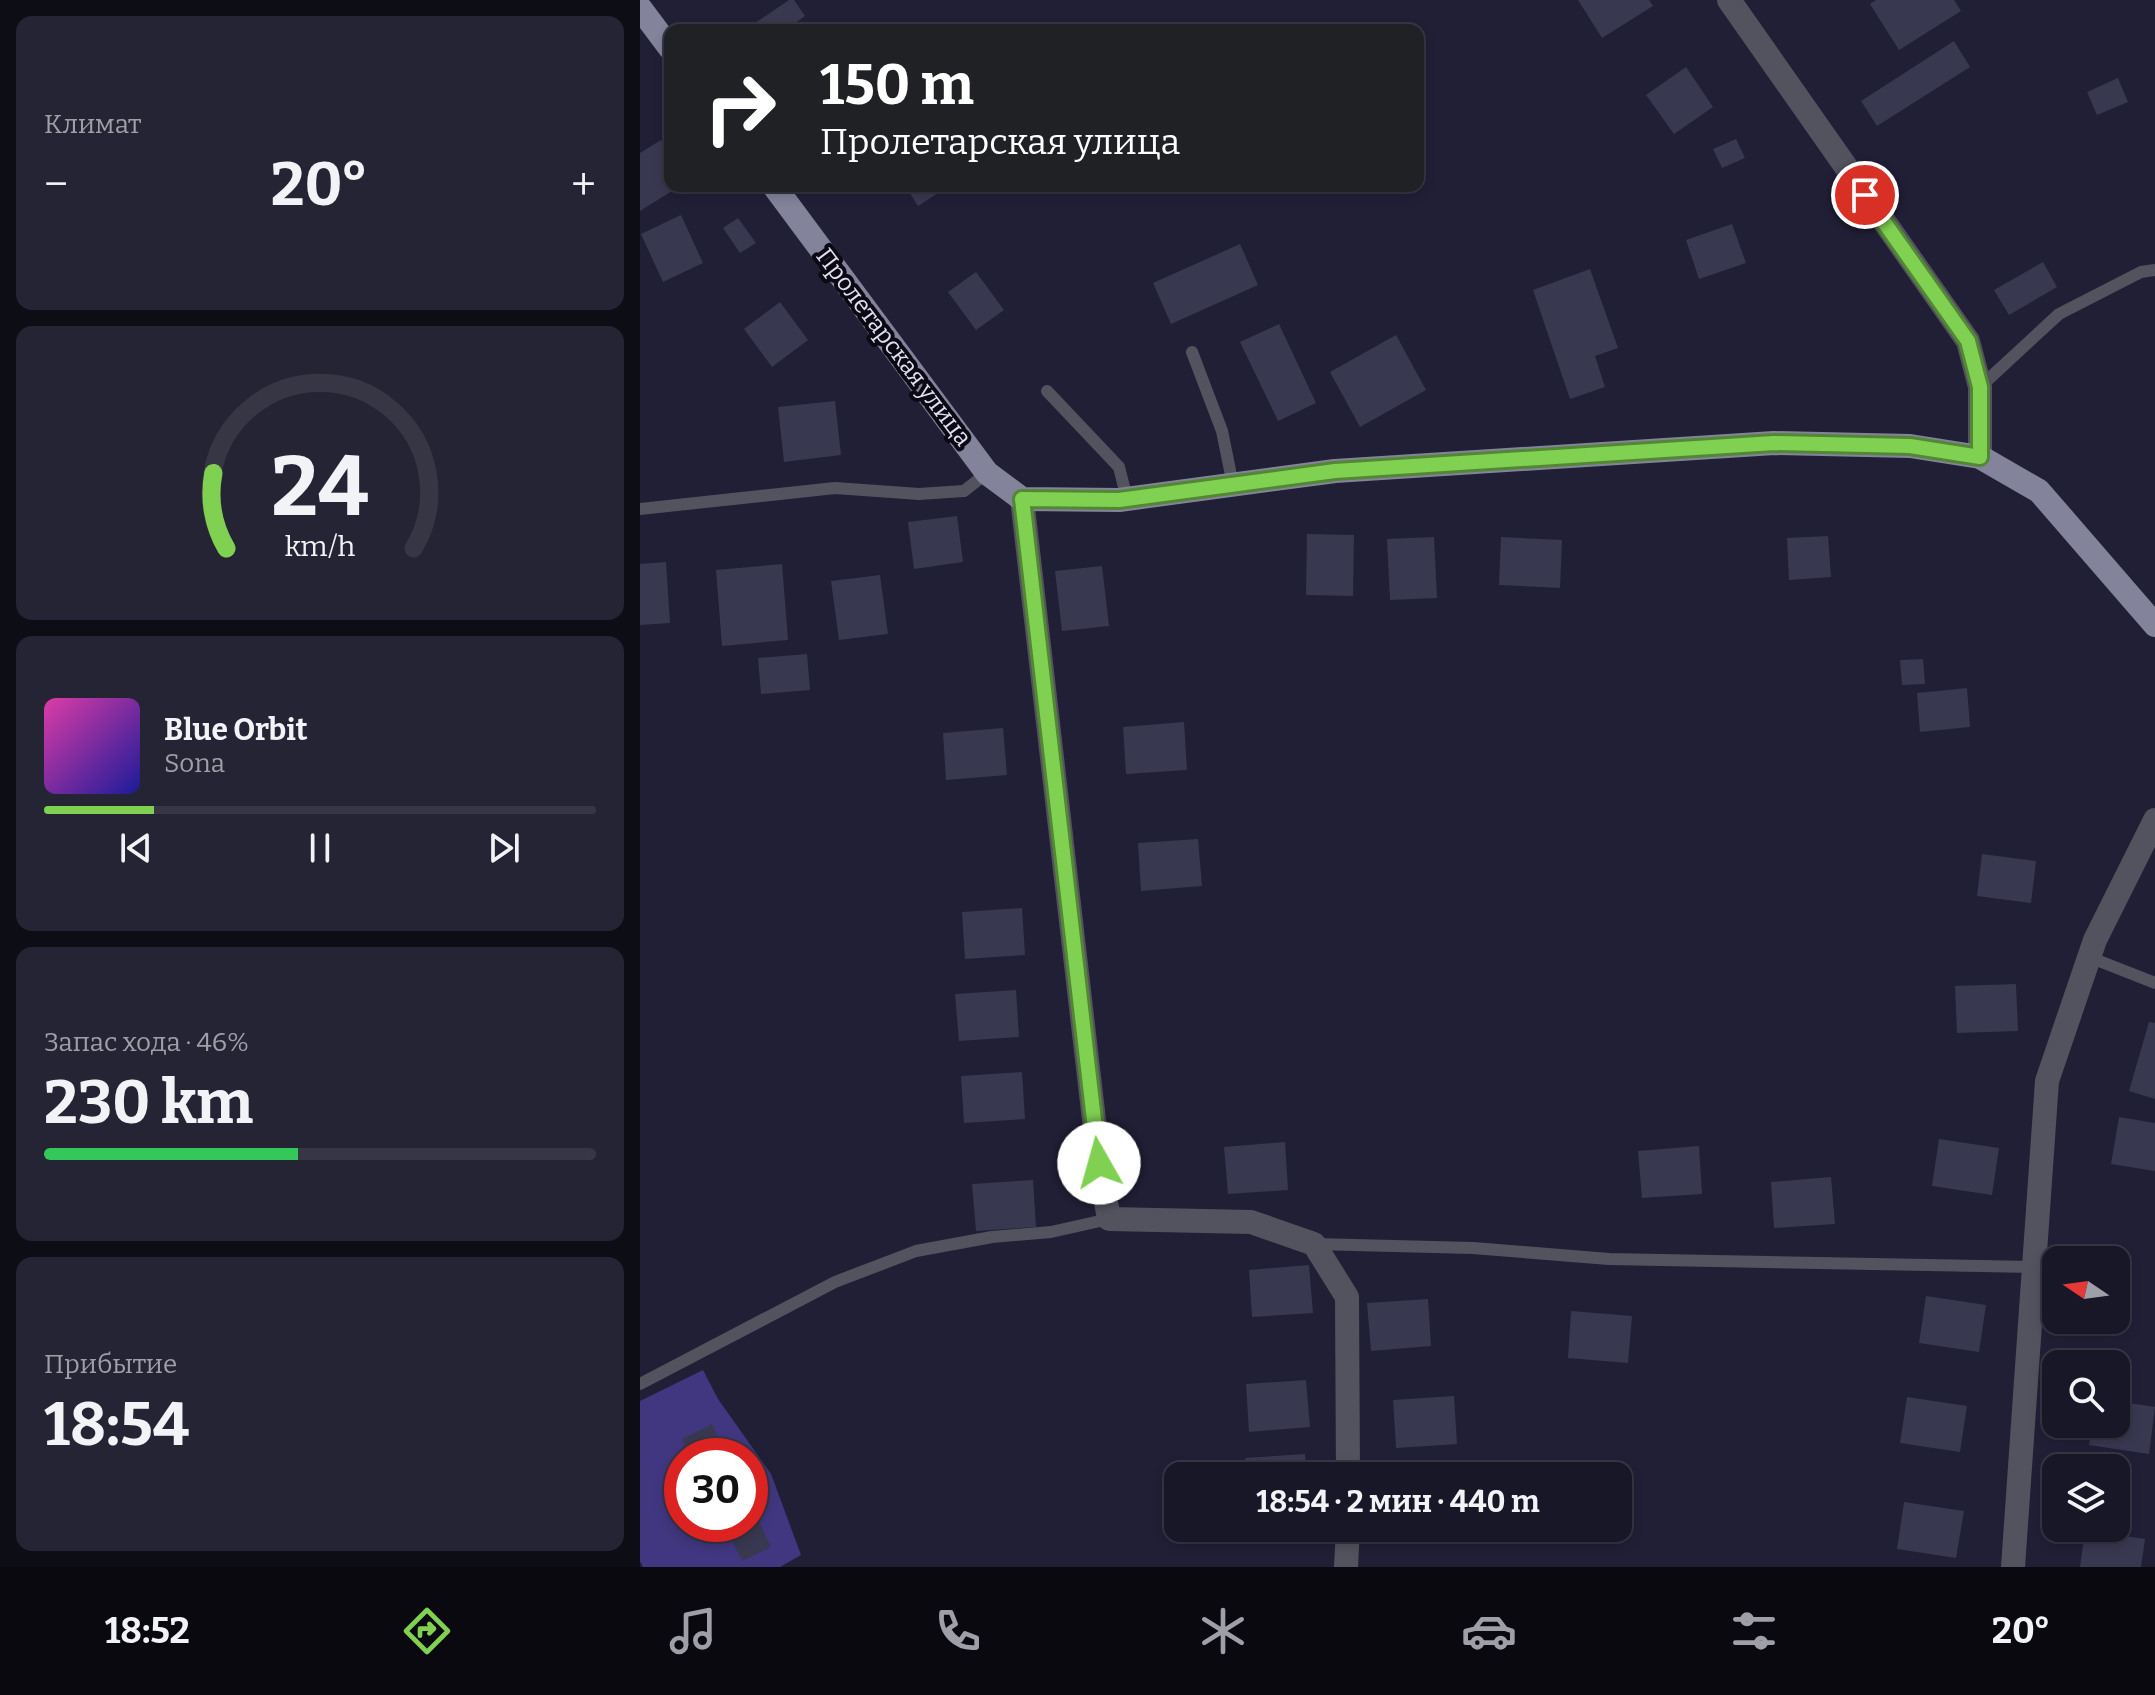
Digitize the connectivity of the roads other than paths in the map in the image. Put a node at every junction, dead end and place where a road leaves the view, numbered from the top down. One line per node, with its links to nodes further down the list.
1 (1729, 0): 7 (street)
2 (640, 8): 3 (main road)
3 (664, 40)
4 (778, 192): 10 (main road, Пролетарская улица)
5 (2155, 270): 7 (lane)
6 (1192, 352): 11 (lane)
7 (1980, 387): 9 (street)
8 (1047, 391): 13 (lane)
9 (1980, 457): 11 (main road); 15 (main road)
10 (987, 473): 12 (main road, Пролетарская улица); 14 (lane)
11 (1233, 485): 13 (main road)
12 (1022, 499): 13 (main road); 19 (street)
13 (1127, 499)
14 (640, 509)
15 (2155, 625)
16 (2155, 820): 17 (street)
17 (2089, 957): 18 (lane); 21 (street)
18 (2155, 983)
19 (1109, 1219): 20 (street); 22 (lane)
20 (1314, 1244): 21 (lane); 23 (street)
21 (2034, 1267): 26 (street)
22 (640, 1384)
23 (1348, 1462)
24 (1347, 1542): 25 (street)
25 (1346, 1567)
26 (2013, 1567)

